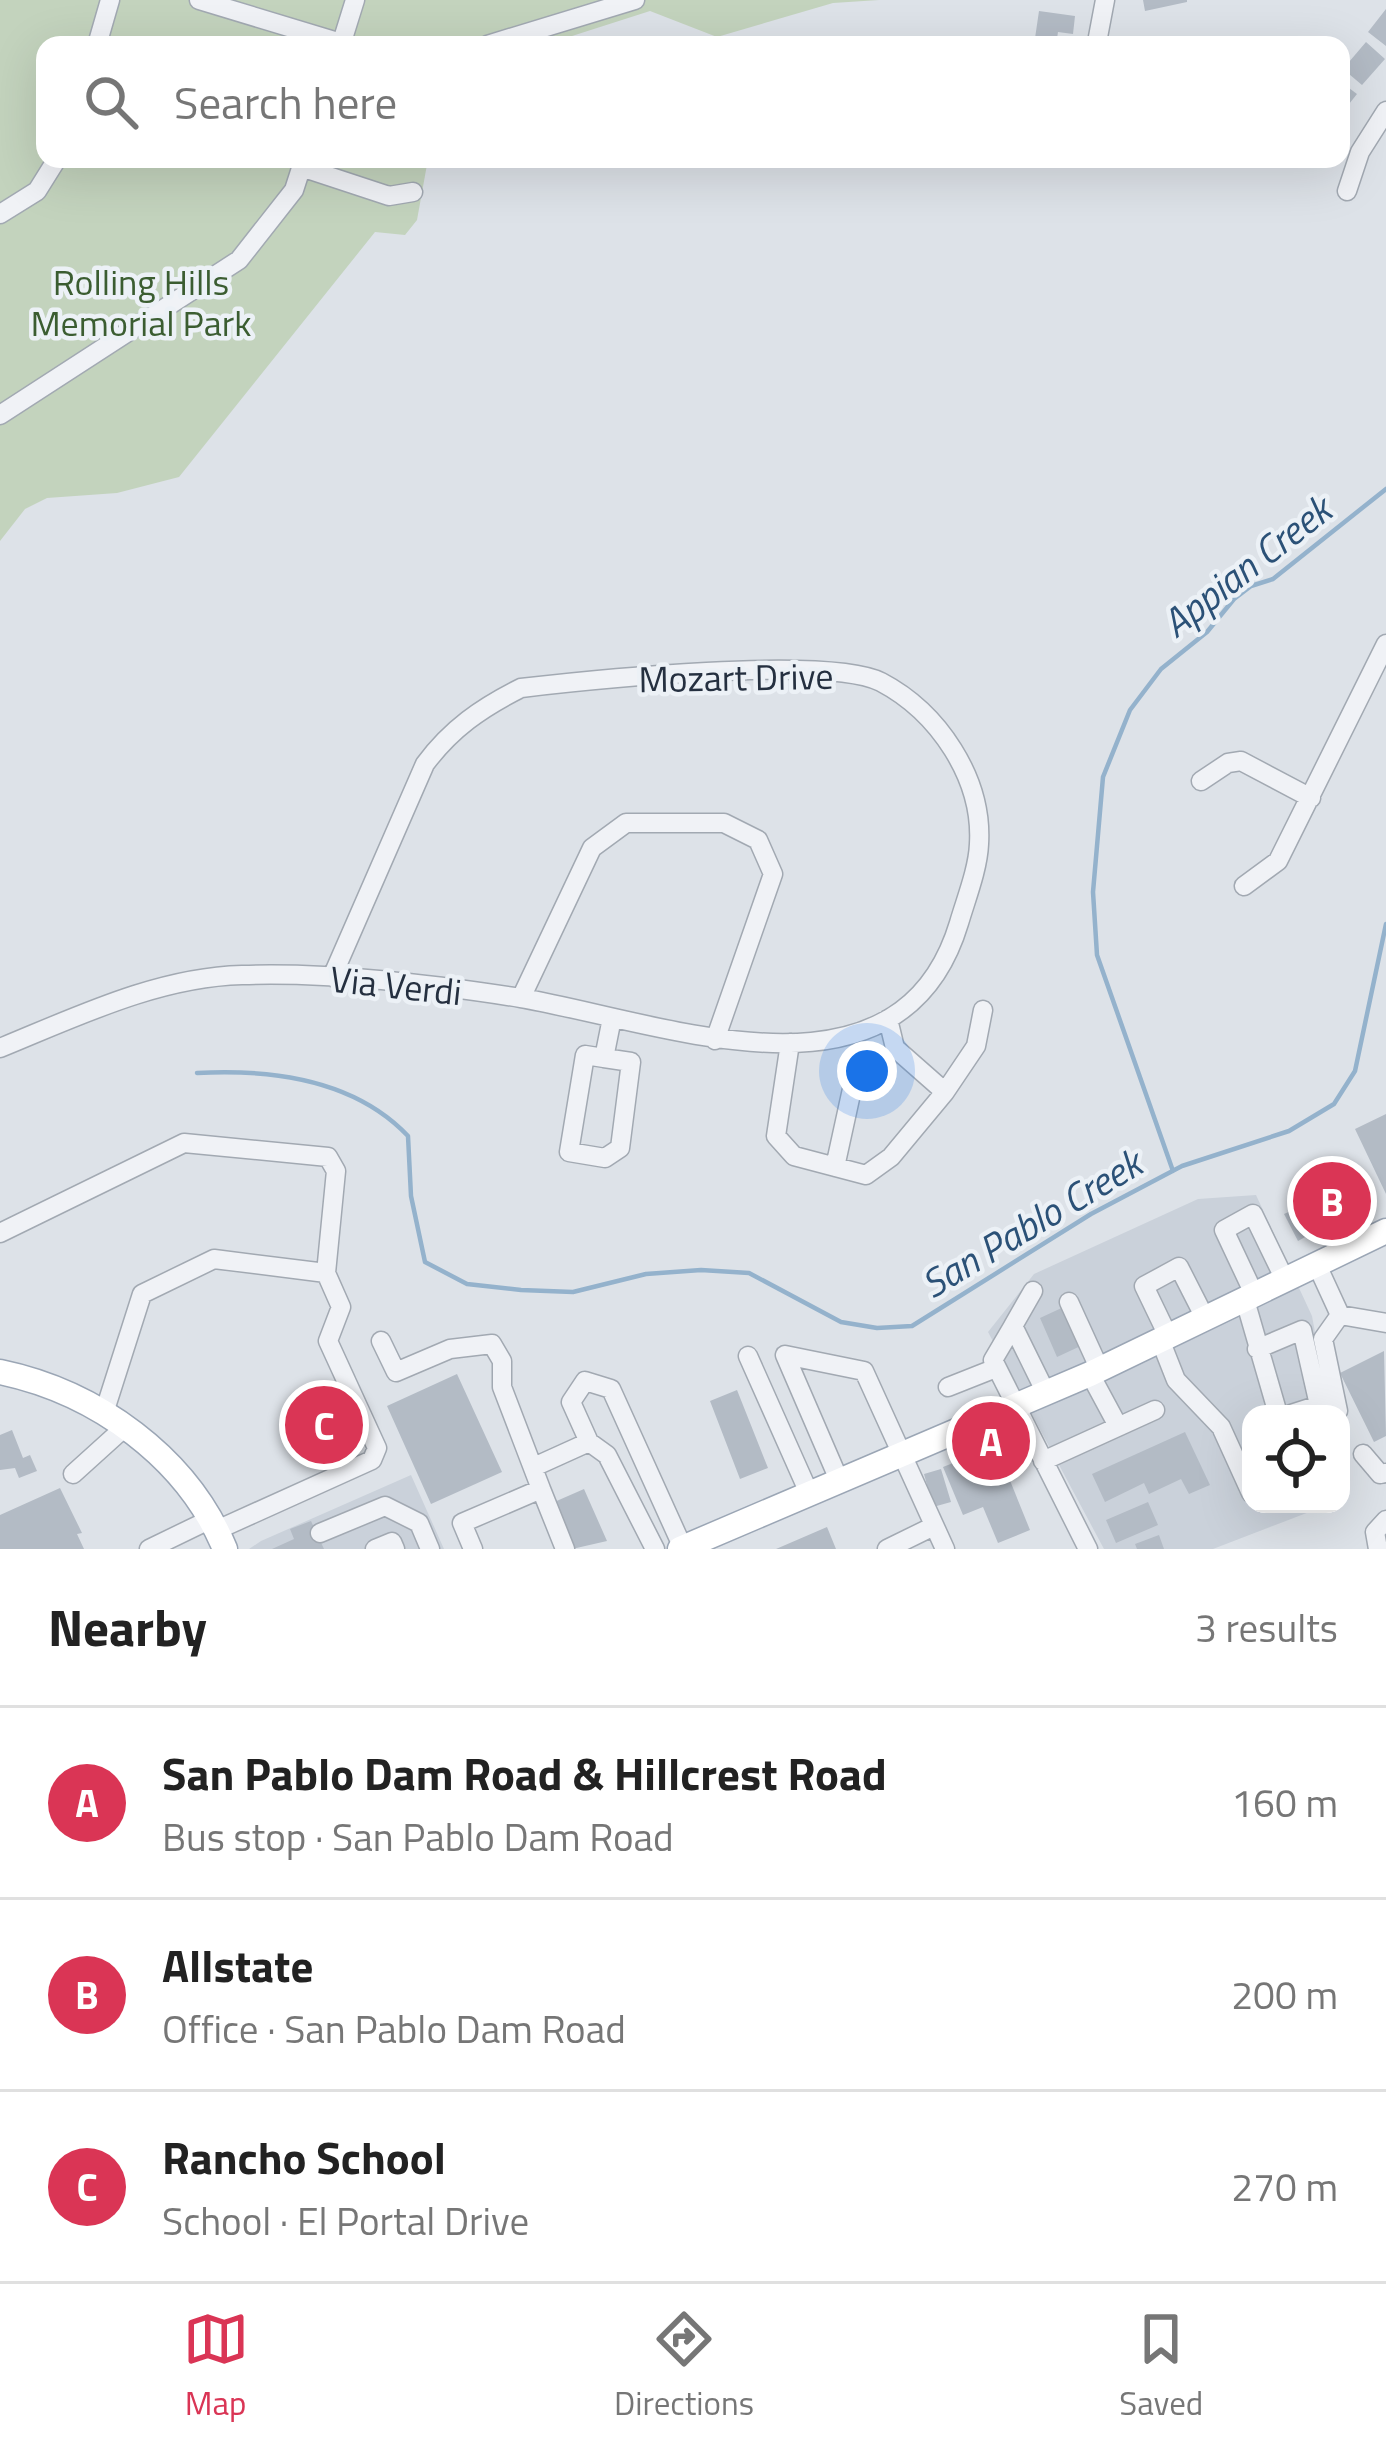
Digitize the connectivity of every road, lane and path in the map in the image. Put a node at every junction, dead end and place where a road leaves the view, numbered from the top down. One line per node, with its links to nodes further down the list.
1 (110, 0): 6 (street)
2 (199, 0): 7 (street)
3 (355, 0): 8 (street)
4 (635, 0): 9 (street)
5 (1105, 0): 10 (street)
6 (100, 36)
7 (318, 36)
8 (346, 36)
9 (517, 36)
10 (1098, 36)
11 (1386, 112): 15 (street)
12 (51, 168): 17 (street)
13 (300, 168): 18 (street)
14 (316, 168): 16 (street)
15 (1348, 191)
16 (413, 192)
17 (0, 214)
18 (0, 415)
19 (1386, 644): 21 (street)
20 (1201, 781): 21 (street)
21 (1311, 798): 22 (street)
22 (1244, 886)
23 (332, 977): 24 (street, Via Verdi); 27 (street, Mozart Drive); 30 (street, Via Verdi)
24 (521, 998): 26 (street, Via Verdi); 28 (street)
25 (983, 1010): 33 (street)
26 (612, 1018): 28 (street, Via Verdi); 31 (street)
27 (888, 1019): 29 (street, Mozart Drive); 33 (street)
28 (715, 1040): 29 (street, Via Verdi)
29 (795, 1043): 34 (street)
30 (0, 1048)
31 (604, 1058): 31 (street)
32 (854, 1080): 34 (street)
33 (945, 1093): 34 (street)
34 (836, 1167)
35 (1386, 1232): 37 (main road)
36 (0, 1233): 38 (street)
37 (1316, 1265): 39 (main road); 43 (street)
38 (326, 1273): 61 (street); 78 (street)
39 (1285, 1280): 41 (main road); 41 (street)
40 (1033, 1291): 46 (street)
41 (1250, 1298): 44 (main road); 49 (street)
42 (1069, 1302): 53 (street)
43 (1340, 1315): 45 (street); 58 (street)
44 (1206, 1320): 47 (main road); 47 (street)
45 (1386, 1323)
46 (1013, 1325): 51 (street); 55 (street)
47 (1165, 1340): 53 (main road); 70 (street)
48 (382, 1341): 69 (street)
49 (1257, 1349): 56 (street); 57 (street)
50 (748, 1356): 75 (street)
51 (996, 1368): 54 (street); 59 (street)
52 (0, 1372): 61 (main road)
53 (1095, 1372): 55 (main road); 62 (street)
54 (948, 1387)
55 (1046, 1393): 59 (main road)
56 (1275, 1405)
57 (1328, 1405)
58 (1329, 1405)
59 (1016, 1406): 65 (main road); 68 (street)
60 (1155, 1410): 62 (street)
61 (115, 1420): 72 (street); 78 (main road)
62 (1118, 1426): 68 (street)
63 (589, 1442): 64 (street); 67 (street); 69 (street)
64 (635, 1442): 67 (street); 81 (street)
65 (901, 1454): 73 (main road); 73 (street); 77 (street)
66 (1363, 1454): 71 (street)
67 (607, 1455): 88 (street)
68 (1043, 1461): 91 (street)
69 (536, 1466): 74 (street)
70 (1242, 1473)
71 (1386, 1473)
72 (74, 1474)
73 (839, 1480): 75 (main road)
74 (542, 1489): 86 (street); 87 (street)
75 (809, 1492): 80 (main road)
76 (1386, 1520): 92 (street)
77 (934, 1526): 89 (street); 90 (street)
78 (218, 1532): 82 (street)
79 (320, 1533): 85 (street)
80 (725, 1540): 81 (main road)
81 (682, 1548)
82 (149, 1549)
83 (375, 1549): 84 (street)
84 (395, 1549)
85 (430, 1549)
86 (473, 1549)
87 (566, 1549)
88 (656, 1549)
89 (887, 1549)
90 (945, 1549)
91 (1088, 1549)
92 (1378, 1549)

